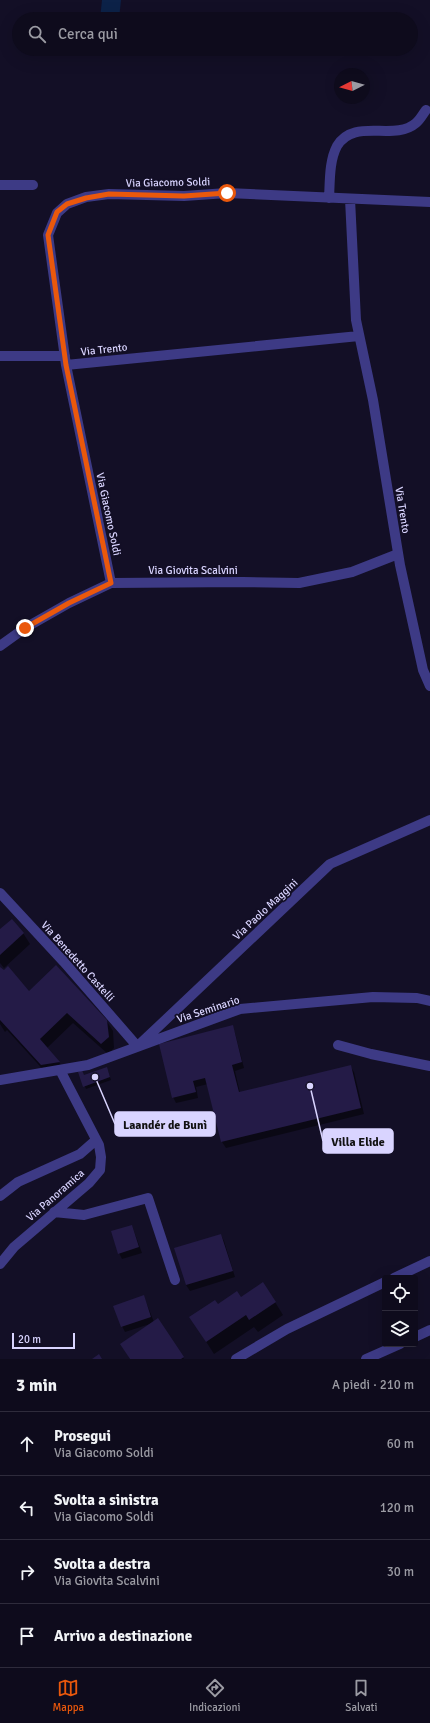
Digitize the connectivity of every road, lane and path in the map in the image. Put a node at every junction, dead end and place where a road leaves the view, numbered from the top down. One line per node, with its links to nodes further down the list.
1 (426, 110): 4 (street)
2 (0, 185): 3 (street)
3 (33, 185)
4 (329, 198): 5 (street, Via Giacomo Soldi); 9 (street, Via Giacomo Soldi)
5 (350, 199): 6 (street, Via Giacomo Soldi); 7 (street, Via Trento)
6 (430, 202)
7 (359, 336): 9 (street, Via Trento); 10 (street, Via Trento)
8 (0, 356): 9 (street)
9 (65, 361): 11 (street, Via Giacomo Soldi)
10 (398, 554): 11 (street, Via Giovita Scalvini); 13 (street, Via Trento)
11 (111, 583): 12 (street, Via Giovita Scalvini)
12 (0, 646)
13 (430, 686)
14 (430, 820): 20 (street, Via Paolo Maggini)
15 (0, 893): 20 (street, Via Benedetto Castelli)
16 (337, 991): 17 (street)
17 (345, 1000): 18 (street, Via Seminario); 20 (street, Via Seminario)
18 (430, 1000)
19 (338, 1045): 21 (street)
20 (137, 1046): 22 (street, Via Seminario)
21 (430, 1066)
22 (60, 1070): 23 (street, Via Seminario); 24 (street, Via Panoramica)
23 (0, 1080)
24 (96, 1140): 25 (street); 26 (street, Via Panoramica)
25 (0, 1196)
26 (54, 1212): 28 (street, Via Panoramica); 30 (street)
27 (430, 1261): 29 (street)
28 (0, 1264)
29 (400, 1275)
30 (175, 1280)
31 (382, 1283): 35 (street)
32 (430, 1330): 33 (street)
33 (418, 1336)
34 (393, 1347): 36 (street)
35 (236, 1359)
36 (366, 1359)

